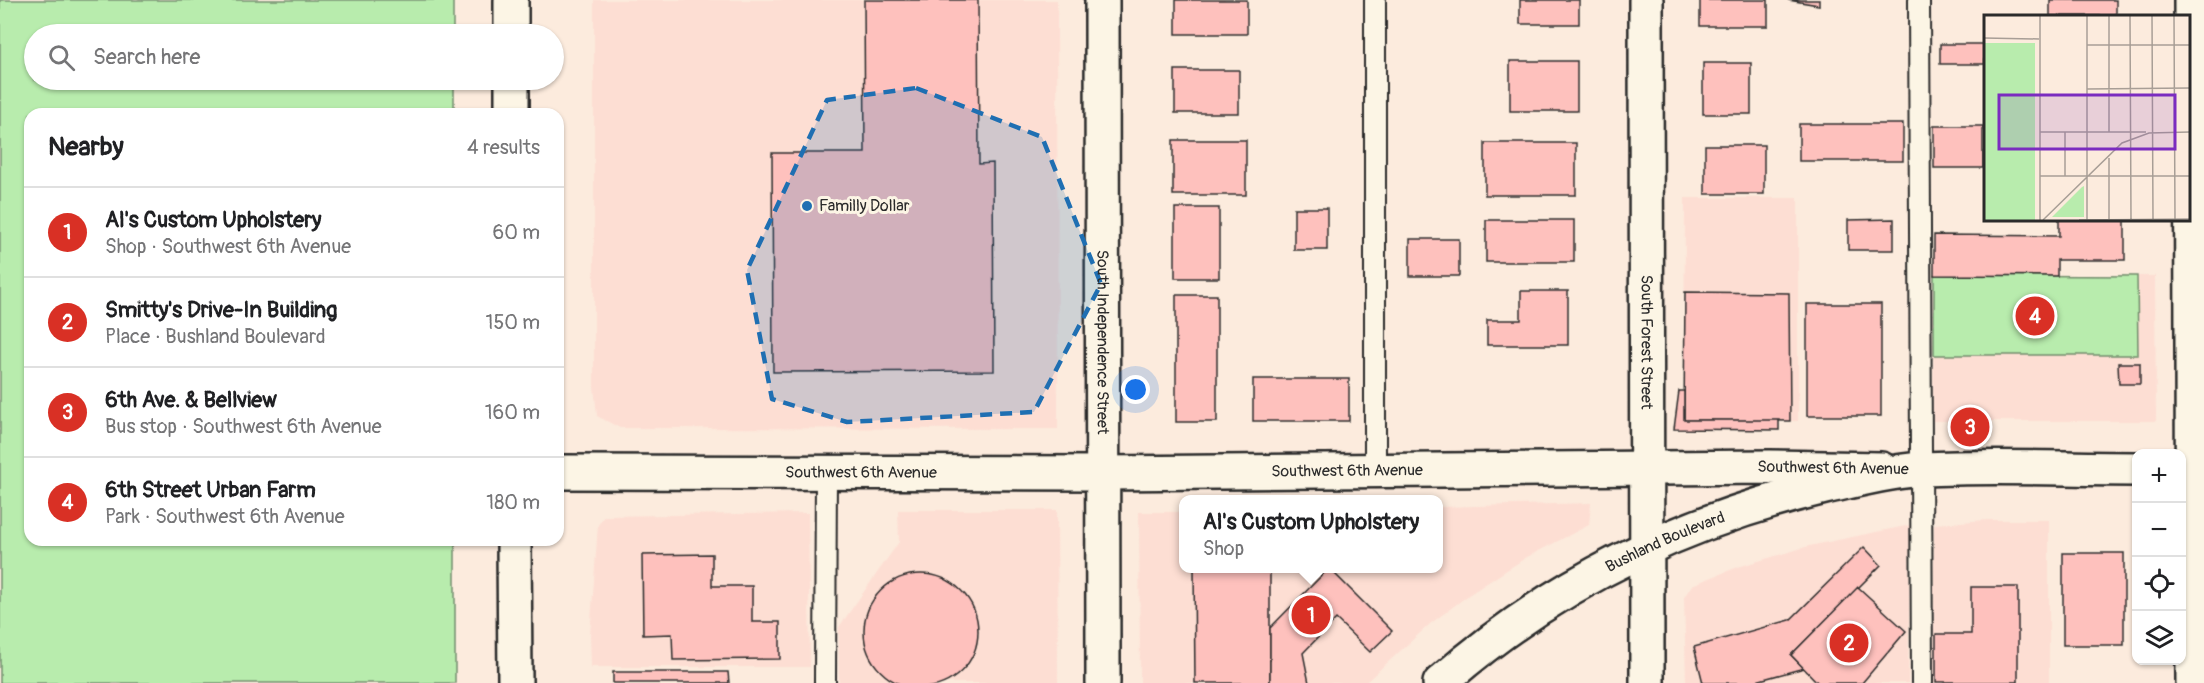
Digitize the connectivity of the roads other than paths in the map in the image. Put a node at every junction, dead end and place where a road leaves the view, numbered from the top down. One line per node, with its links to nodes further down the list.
1 (511, 0): 7 (street)
2 (1101, 0): 17 (street, South Independence Street)
3 (1375, 0): 14 (lane)
4 (1646, 0): 13 (street, South Forest Street)
5 (1919, 0): 10 (lane)
6 (2191, 0): 12 (street)
7 (511, 24)
8 (512, 90): 9 (street)
9 (512, 108)
10 (1922, 469): 11 (street, Southwest 6th Avenue); 13 (street, Southwest 6th Avenue); 19 (street, Bushland Boulevard); 25 (lane)
11 (2132, 469)
12 (2192, 469): 26 (street)
13 (1647, 470): 14 (street, Southwest 6th Avenue); 19 (street, South Forest Street)
14 (1375, 471): 17 (street, Southwest 6th Avenue)
15 (564, 472): 16 (street, Southwest 6th Avenue)
16 (826, 472): 17 (street, Southwest 6th Avenue); 21 (lane)
17 (1103, 473): 22 (street, South Independence Street)
18 (514, 546): 20 (street)
19 (1647, 546): 23 (street, Bushland Boulevard); 24 (street, South Forest Street)
20 (515, 683)
21 (825, 683)
22 (1103, 683)
23 (1440, 683)
24 (1647, 683)
25 (1922, 683)
26 (2193, 683)

